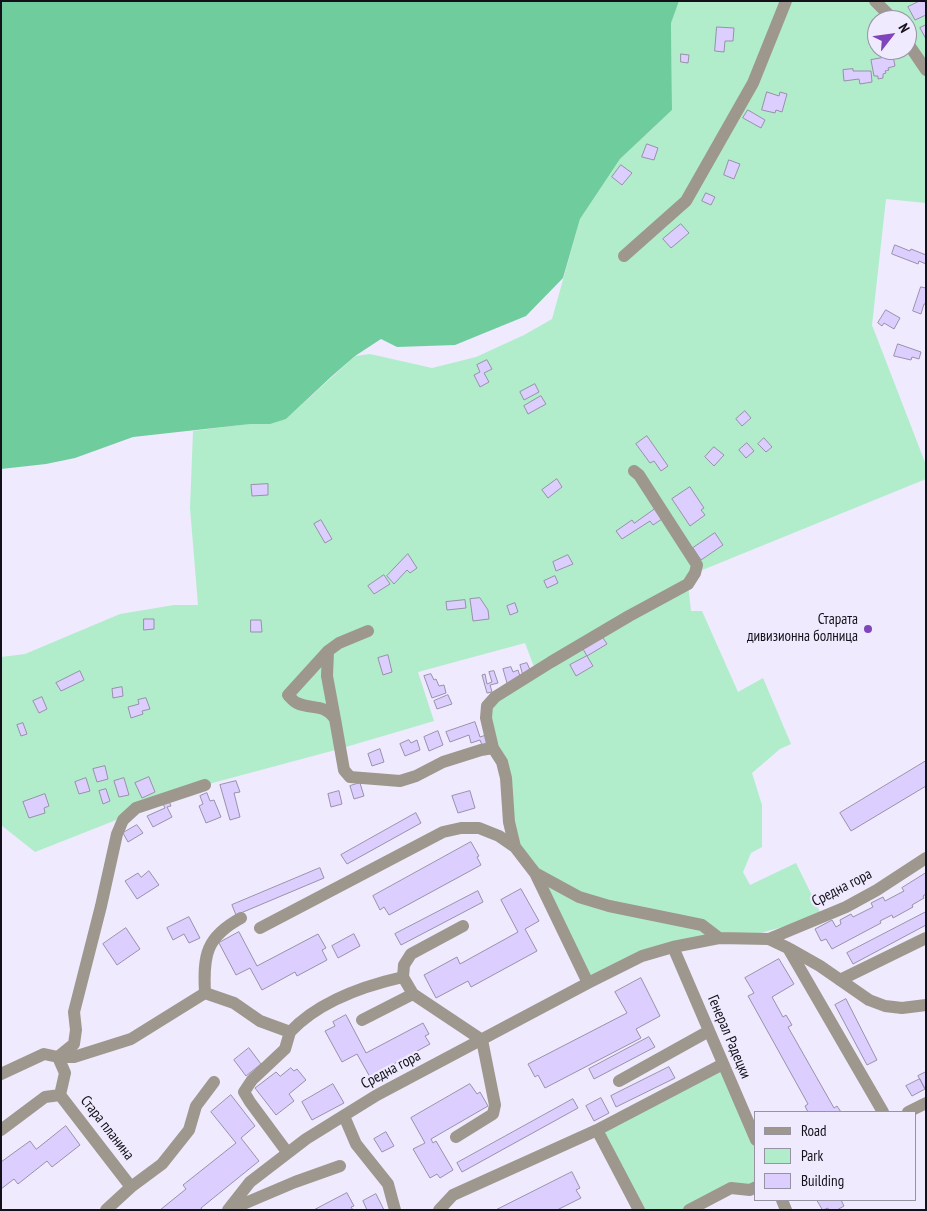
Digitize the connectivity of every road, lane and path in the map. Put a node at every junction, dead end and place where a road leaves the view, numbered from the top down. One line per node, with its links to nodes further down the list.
1 (786, 1): 6 (street)
2 (875, 1): 3 (street)
3 (885, 10)
4 (917, 57): 5 (street)
5 (926, 70)
6 (624, 256)
7 (634, 471): 11 (street)
8 (368, 631): 9 (street)
9 (328, 651): 10 (street); 10 (street)
10 (335, 719): 11 (street)
11 (493, 748): 13 (street)
12 (205, 785): 34 (street)
13 (516, 847): 15 (street); 18 (street)
14 (926, 858): 21 (street, Средна гора)
15 (535, 873): 19 (street); 26 (street)
16 (241, 918): 27 (street)
17 (463, 926): 24 (street)
18 (260, 928)
19 (719, 938): 21 (street, Средна гора); 22 (street, Средна гора)
20 (926, 938): 25 (street)
21 (769, 939): 23 (street)
22 (673, 947): 26 (street, Средна гора); 31 (street, Генерал Радецки)
23 (788, 948): 25 (street); 41 (street)
24 (403, 977): 28 (street); 32 (street)
25 (840, 980): 29 (street)
26 (588, 984): 33 (street, Средна гора)
27 (205, 993): 32 (street); 34 (street)
28 (414, 994): 30 (street); 33 (street)
29 (926, 1004)
30 (362, 1020)
31 (709, 1031): 35 (street, Генерал Радецки); 37 (street)
32 (290, 1032): 48 (street)
33 (482, 1040): 43 (street, Средна гора); 47 (street)
34 (58, 1057): 36 (street); 39 (street, Стара планина)
35 (723, 1064): 45 (street); 46 (street, Генерал Радецки)
36 (1, 1074)
37 (619, 1081)
38 (214, 1082): 50 (street)
39 (60, 1095): 44 (street); 50 (street, Стара планина)
40 (926, 1103): 42 (street)
41 (882, 1111)
42 (910, 1111)
43 (344, 1116): 48 (street, Средна гора); 54 (street)
44 (1, 1130)
45 (598, 1130): 55 (street); 56 (street)
46 (754, 1135)
47 (456, 1136)
48 (287, 1152): 53 (street, Средна гора)
49 (340, 1166): 53 (street)
50 (131, 1187): 52 (street)
51 (754, 1188): 57 (street)
52 (106, 1210)
53 (229, 1210)
54 (396, 1210)
55 (439, 1210)
56 (639, 1210)
57 (689, 1210)

